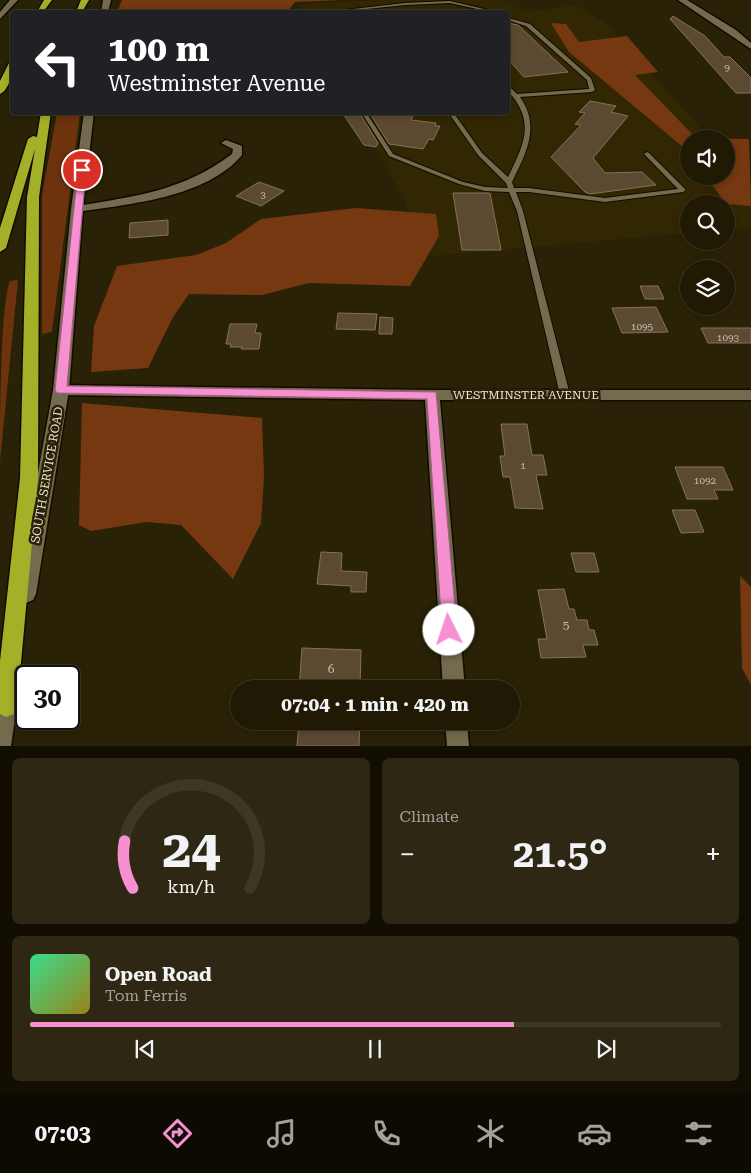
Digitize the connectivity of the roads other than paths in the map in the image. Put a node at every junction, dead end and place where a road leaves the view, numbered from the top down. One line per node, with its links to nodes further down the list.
1 (14, 0): 5 (street)
2 (682, 0): 7 (street)
3 (371, 10): 4 (lane)
4 (486, 10)
5 (0, 16)
6 (510, 20): 11 (lane)
7 (751, 46)
8 (10, 69): 10 (highway)
9 (510, 90): 11 (lane)
10 (0, 91)
11 (516, 96): 19 (lane)
12 (40, 115): 21 (highway)
13 (46, 115): 27 (highway)
14 (89, 115): 20 (street, SOUTH SERVICE ROAD)
15 (365, 115): 19 (lane)
16 (452, 115): 19 (lane)
17 (226, 143): 20 (street)
18 (647, 154): 19 (lane)
19 (510, 186): 24 (lane)
20 (77, 209): 22 (street, SOUTH SERVICE ROAD)
21 (0, 248)
22 (61, 390): 23 (street, WESTMINSTER AVENUE); 27 (street, SOUTH SERVICE ROAD)
23 (432, 395): 24 (street, WESTMINSTER AVENUE); 26 (street)
24 (565, 395): 25 (street, WESTMINSTER AVENUE)
25 (751, 395)
26 (453, 680)
27 (6, 706): 29 (street, SOUTH SERVICE ROAD)
28 (457, 730): 30 (street)
29 (0, 746)
30 (458, 746)

